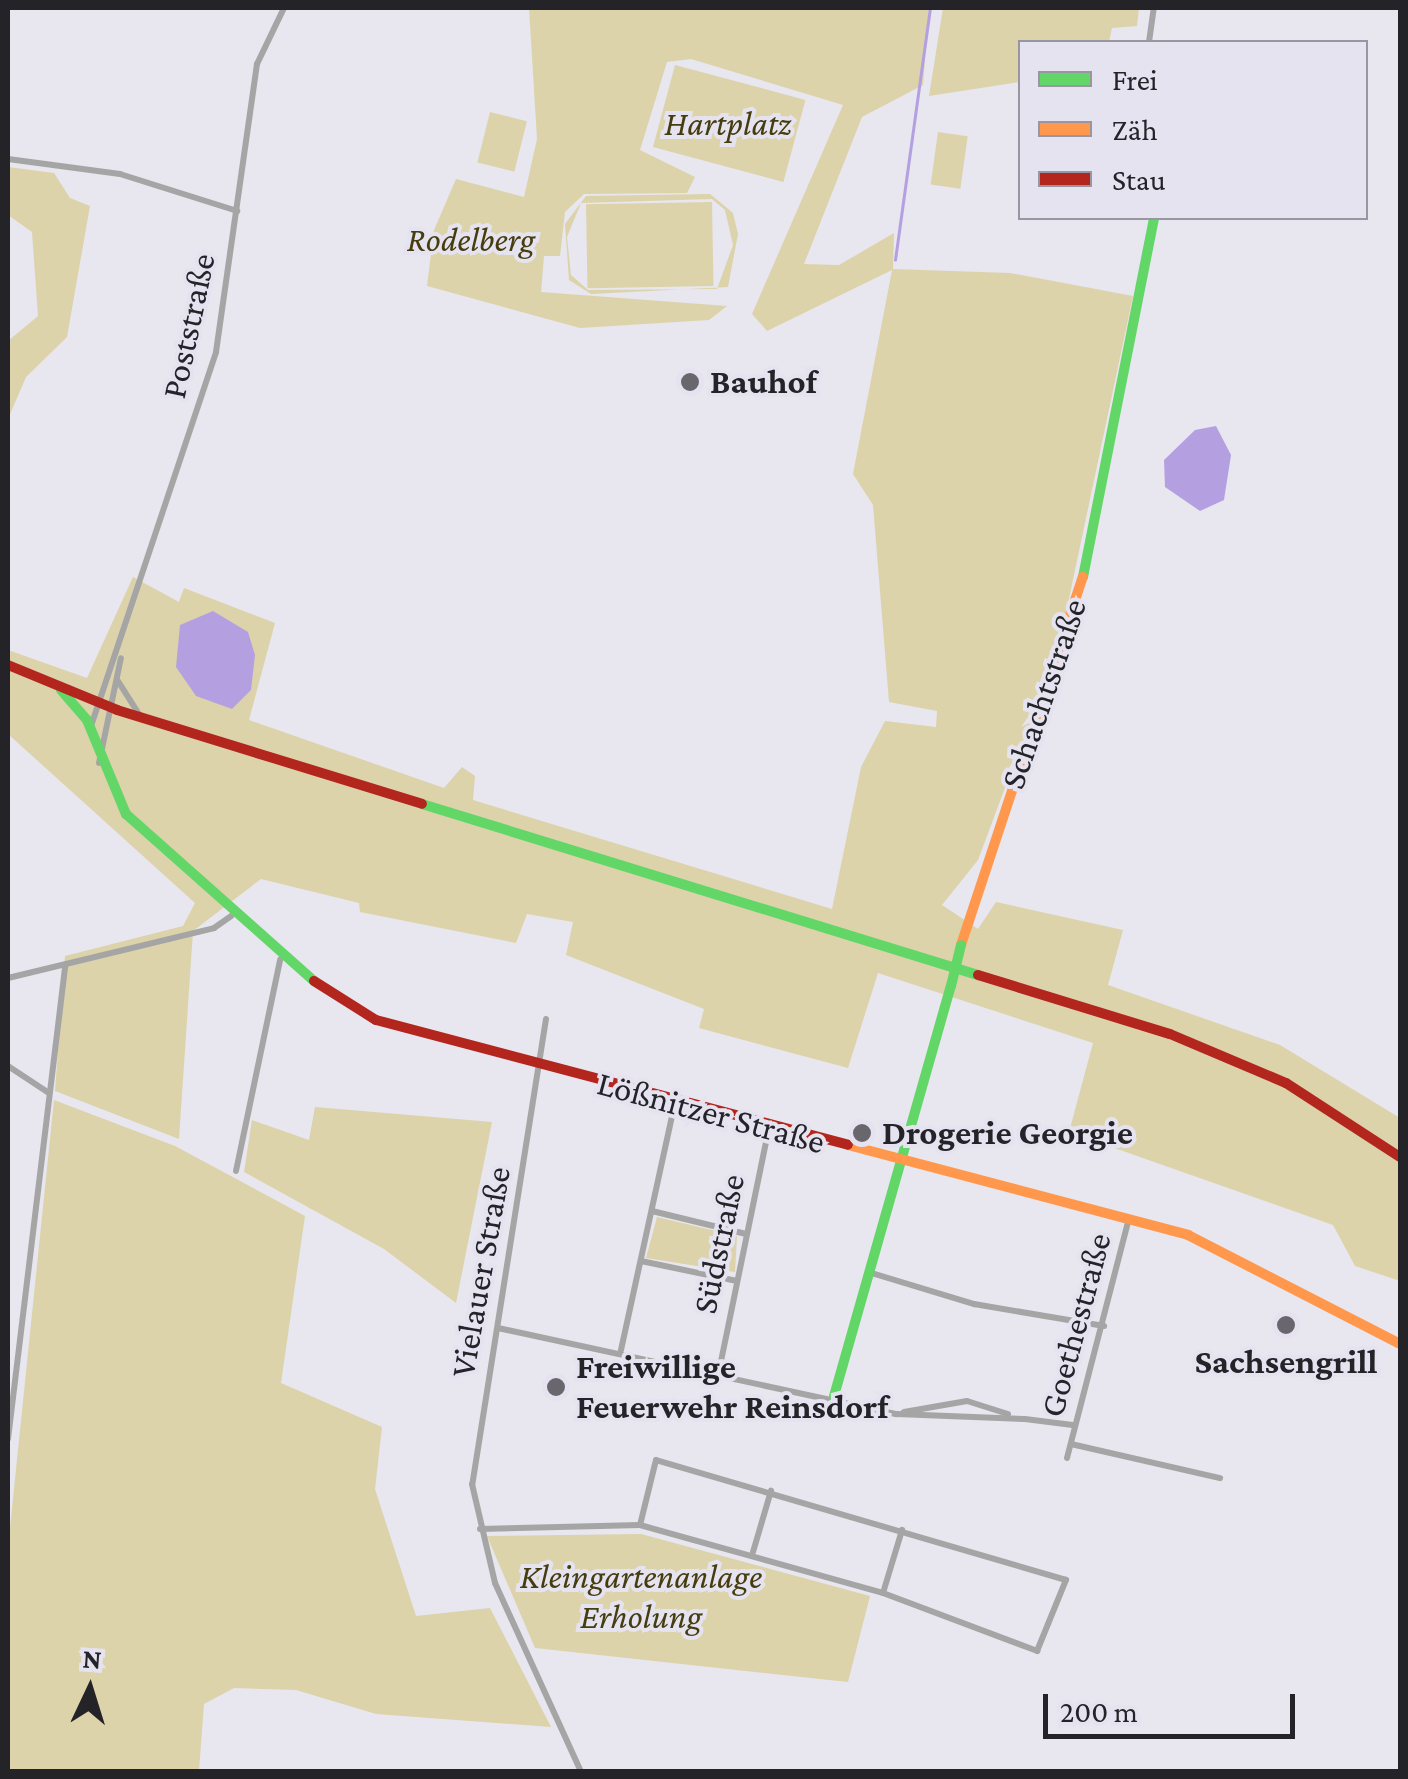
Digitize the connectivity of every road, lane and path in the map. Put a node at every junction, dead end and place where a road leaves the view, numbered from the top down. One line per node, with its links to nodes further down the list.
1 (284, 8): 5 (street, Poststraße)
2 (1154, 8): 3 (street)
3 (1149, 40)
4 (8, 160): 5 (street)
5 (236, 211): 7 (street, Poststraße)
6 (1154, 220): 27 (street, Schachtstraße, bridge)
7 (121, 652): 9 (street, Poststraße); 11 (street, Poststraße)
8 (8, 665): 10 (street)
9 (118, 681): 12 (street, Poststraße); 13 (street)
10 (61, 690): 11 (street); 14 (street, Lößnitzer Straße)
11 (97, 703): 12 (street); 14 (street, Lößnitzer Straße)
12 (109, 707): 13 (street); 15 (street)
13 (141, 717): 26 (street)
14 (90, 729): 15 (street, Lößnitzer Straße)
15 (99, 764): 16 (street, Lößnitzer Straße)
16 (231, 916): 17 (street, Lößnitzer Straße); 18 (street)
17 (280, 960): 22 (street, Lößnitzer Straße); 28 (street)
18 (65, 965): 19 (street); 23 (street)
19 (8, 978)
20 (546, 1018): 22 (street, Vielauer Straße)
21 (8, 1066): 23 (street)
22 (541, 1069): 24 (street, Lößnitzer Straße); 36 (street, Vielauer Straße)
23 (49, 1093): 44 (street)
24 (674, 1103): 25 (street, Lößnitzer Straße); 29 (street)
25 (768, 1128): 27 (street, Lößnitzer Straße); 31 (street, Südstraße)
26 (1400, 1157)
27 (904, 1162): 30 (street, Lößnitzer Straße); 33 (street, Schachtstraße)
28 (236, 1170)
29 (652, 1212): 31 (street); 32 (street)
30 (1129, 1219): 35 (street, Goethestraße); 37 (street, Lößnitzer Straße)
31 (746, 1234): 34 (street, Südstraße)
32 (641, 1260): 34 (street); 38 (street)
33 (868, 1272): 35 (street); 40 (street, Schachtstraße)
34 (737, 1281): 39 (street, Südstraße)
35 (1104, 1326): 43 (street, Goethestraße)
36 (498, 1328): 38 (street); 50 (street, Vielauer Straße)
37 (1400, 1344)
38 (621, 1350): 39 (street)
39 (718, 1371): 40 (street)
40 (834, 1396): 41 (street)
41 (897, 1414): 42 (street); 42 (street)
42 (1024, 1420): 43 (street)
43 (1073, 1425): 45 (street, Goethestraße)
44 (8, 1439)
45 (1071, 1444): 46 (street, Goethestraße); 47 (street, Goethestraße)
46 (1067, 1458)
47 (1220, 1478)
48 (771, 1491): 49 (street); 51 (street); 52 (street)
49 (640, 1525): 50 (street); 52 (street)
50 (480, 1528): 54 (street, Vielauer Straße)
51 (902, 1530): 53 (street); 53 (street)
52 (753, 1552): 53 (street)
53 (883, 1593)
54 (581, 1772)

